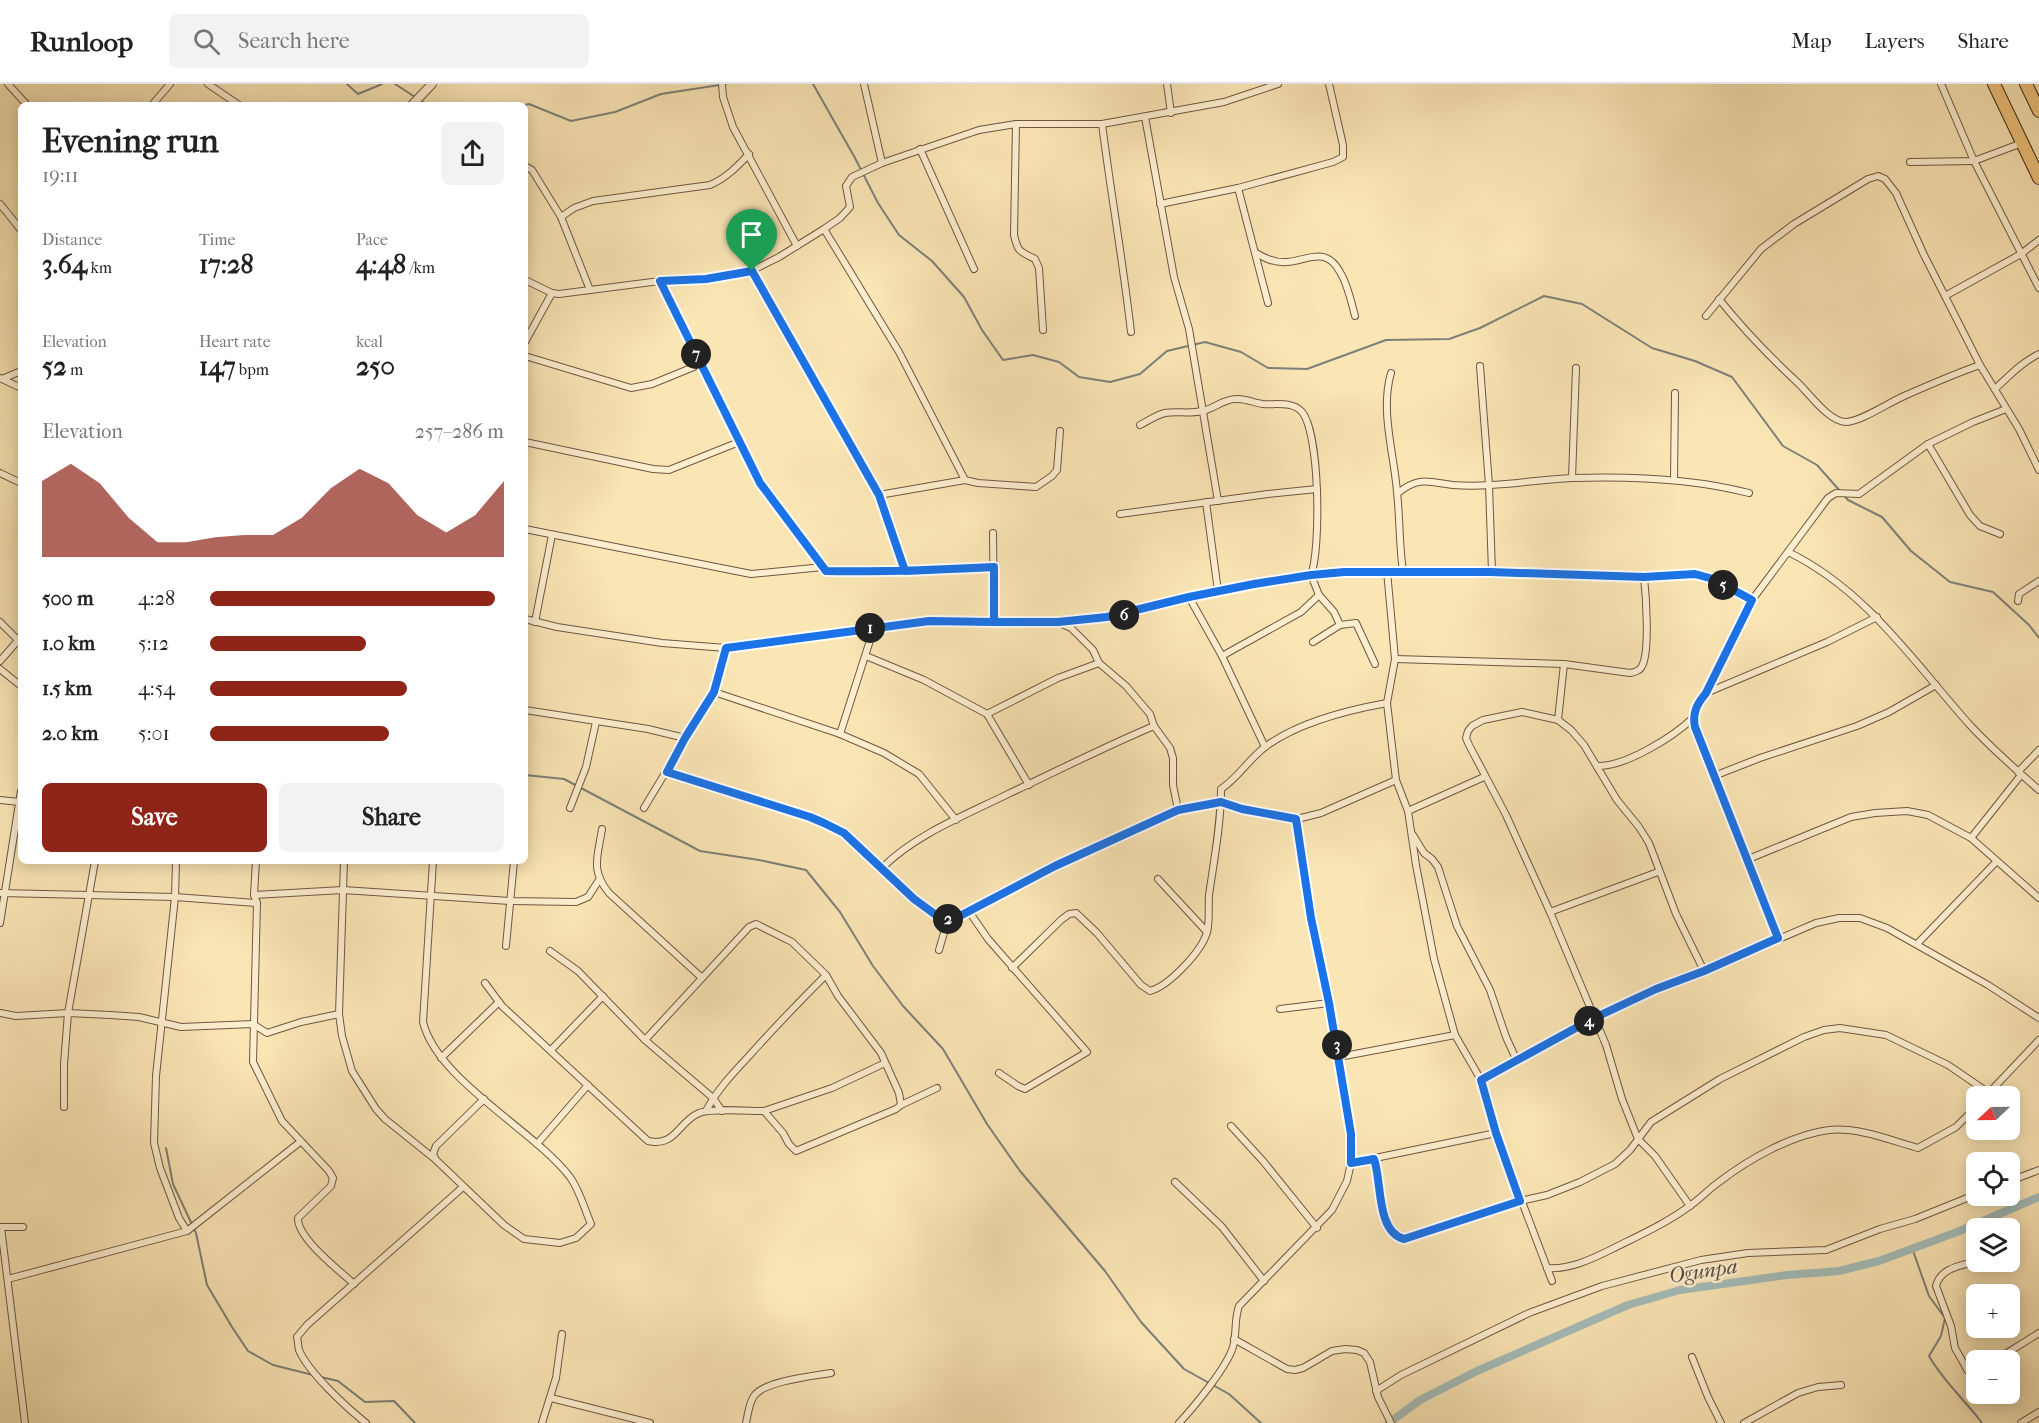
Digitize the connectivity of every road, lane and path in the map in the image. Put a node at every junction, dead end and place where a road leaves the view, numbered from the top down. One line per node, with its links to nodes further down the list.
1 (8, 84): 13 (street)
2 (170, 84): 14 (street)
3 (208, 84): 15 (street)
4 (432, 84): 16 (street)
5 (722, 84): 24 (street)
6 (864, 84): 27 (street)
7 (1167, 84): 18 (street)
8 (1278, 84): 18 (street)
9 (1329, 84): 30 (street)
10 (1941, 84): 25 (street)
11 (1994, 84): 22 (highway)
12 (2026, 84): 17 (highway)
13 (24, 102)
14 (155, 102)
15 (235, 102)
16 (415, 102)
17 (2039, 111)
18 (1171, 113): 19 (street)
19 (1145, 117): 21 (street); 32 (street)
20 (1016, 124): 21 (street); 23 (street); 52 (street)
21 (1102, 124): 53 (street)
22 (2022, 143): 25 (street); 29 (highway)
23 (920, 149): 27 (street); 40 (street)
24 (748, 154): 33 (street); 37 (street)
25 (1974, 161): 26 (street); 39 (street)
26 (1910, 162)
27 (882, 163): 35 (street)
28 (528, 168): 33 (street)
29 (2039, 178)
30 (1238, 188): 32 (street); 38 (street)
31 (0, 204): 34 (street)
32 (1160, 204): 68 (street)
33 (561, 217): 45 (street)
34 (18, 225)
35 (824, 229): 37 (street); 78 (street)
36 (2039, 240): 39 (street)
37 (797, 246): 41 (street)
38 (1256, 253): 49 (street); 50 (street)
39 (2020, 254): 44 (street); 47 (street)
40 (974, 269)
41 (752, 271): 43 (street); 84 (street)
42 (528, 281): 46 (street)
43 (660, 281): 45 (street); 57 (street)
44 (2039, 288)
45 (590, 290): 46 (street)
46 (552, 293): 54 (street)
47 (1945, 296): 48 (street); 58 (street)
48 (1719, 299): 51 (street); 58 (street)
49 (1268, 303)
50 (1355, 316)
51 (1706, 316)
52 (1043, 330)
53 (1131, 332)
54 (528, 337)
55 (2039, 354): 65 (street)
56 (528, 357): 57 (street)
57 (701, 364): 71 (street)
58 (1980, 365): 65 (street)
59 (1480, 366): 80 (street)
60 (1576, 368): 76 (street)
61 (18, 372): 63 (street)
62 (1391, 373): 83 (street)
63 (1, 378): 64 (street)
64 (18, 386)
65 (1995, 389): 67 (street)
66 (1675, 393): 77 (street)
67 (2006, 409): 73 (street); 74 (street)
68 (1203, 411): 69 (street); 81 (street); 85 (street)
69 (1140, 425)
70 (1060, 431): 78 (street)
71 (739, 442): 72 (street); 93 (street)
72 (528, 443)
73 (1928, 444): 90 (street); 92 (street)
74 (2039, 470)
75 (0, 473): 79 (street)
76 (1572, 478): 77 (street); 80 (street)
77 (1674, 479): 82 (street)
78 (965, 480): 84 (street)
79 (18, 482)
80 (1489, 485): 83 (street); 98 (street)
81 (1317, 489): 85 (street); 99 (street)
82 (1749, 493)
83 (1398, 494): 97 (street)
84 (879, 495): 95 (street)
85 (1218, 501): 86 (street)
86 (1206, 502): 87 (street); 102 (street)
87 (1120, 514)
88 (528, 530): 91 (street)
89 (993, 533): 94 (street)
90 (2000, 534)
91 (552, 535): 93 (street); 110 (street)
92 (1788, 552): 105 (street); 107 (street)
93 (823, 567): 95 (street)
94 (994, 567): 95 (street); 111 (street)
95 (905, 571)
96 (1387, 571): 97 (street); 99 (street); 121 (street)
97 (1402, 571): 98 (street)
98 (1491, 572): 100 (street)
99 (1311, 575): 102 (street); 103 (street)
100 (1644, 577): 105 (street); 125 (street)
101 (2039, 581): 106 (street)
102 (1218, 591): 104 (street)
103 (1319, 595): 113 (street); 120 (street)
104 (1189, 597): 112 (street); 120 (street)
105 (1752, 600): 130 (street)
106 (2018, 601)
107 (1876, 617): 128 (street); 130 (street)
108 (528, 621): 110 (street)
109 (0, 622): 115 (street)
110 (535, 622): 118 (street)
111 (994, 622): 112 (street); 114 (street)
112 (1058, 622): 123 (street)
113 (1340, 625): 117 (street); 124 (street)
114 (874, 628): 118 (street); 119 (street)
115 (18, 637)
116 (18, 639): 122 (street)
117 (1313, 642)
118 (726, 648): 129 (street)
119 (866, 656): 133 (street); 138 (street)
120 (1222, 657): 140 (street)
121 (1395, 659): 125 (street); 131 (street)
122 (0, 661)
123 (1099, 663): 133 (street); 137 (street)
124 (1375, 664)
125 (1564, 664): 135 (street)
126 (0, 669): 127 (street)
127 (18, 684)
128 (1936, 685): 144 (street); 145 (street)
129 (714, 692): 138 (street); 139 (street)
130 (1706, 693): 134 (street)
131 (1387, 703): 140 (street); 147 (street)
132 (528, 711): 136 (street)
133 (987, 714): 148 (street)
134 (1693, 718): 142 (street); 145 (street)
135 (1558, 720): 142 (street); 146 (street)
136 (596, 722): 139 (street); 153 (street)
137 (1154, 726): 148 (street); 155 (street)
138 (840, 734): 159 (street)
139 (685, 738): 143 (street)
140 (1265, 747): 152 (street)
141 (2039, 750): 144 (street)
142 (1597, 766): 172 (street)
143 (667, 772): 154 (street); 171 (street)
144 (2020, 773): 149 (street); 162 (street)
145 (1714, 776): 163 (street)
146 (1484, 777): 157 (street); 185 (street)
147 (1396, 780): 157 (street); 158 (street)
148 (1029, 785): 159 (street)
149 (2039, 790)
150 (0, 800): 151 (street)
151 (18, 802)
152 (1221, 802): 155 (street); 158 (street); 188 (street)
153 (570, 808)
154 (644, 808)
155 (1178, 810): 184 (street)
156 (18, 812): 176 (street)
157 (1408, 812): 161 (street)
158 (1296, 819): 201 (street)
159 (956, 820): 171 (street)
160 (602, 828): 174 (street)
161 (1411, 831): 210 (street); 216 (street)
162 (1971, 838): 163 (street); 164 (street)
163 (1746, 860): 189 (street)
164 (1996, 862): 181 (street); 190 (street)
165 (95, 864): 177 (street)
166 (176, 864): 180 (street)
167 (256, 864): 178 (street)
168 (344, 864): 175 (street)
169 (433, 864): 179 (street)
170 (514, 864): 182 (street)
171 (882, 868): 186 (street)
172 (1658, 872): 185 (street); 195 (street)
173 (1158, 879): 188 (street)
174 (599, 880): 182 (street); 197 (street)
175 (343, 890): 178 (street); 179 (street); 205 (street)
176 (2, 893): 177 (street); 187 (street)
177 (90, 895): 180 (street); 203 (street)
178 (254, 895): 183 (street)
179 (430, 896): 182 (street); 215 (street)
180 (174, 897): 183 (street); 208 (street)
181 (2039, 898)
182 (510, 901): 191 (street)
183 (257, 903): 209 (street)
184 (968, 910): 186 (street); 194 (street)
185 (1550, 912): 206 (street)
186 (948, 920): 192 (street)
187 (0, 922)
188 (1207, 933): 194 (street)
189 (1778, 938): 190 (street); 195 (street)
190 (1917, 944): 207 (street)
191 (506, 946)
192 (939, 950)
193 (550, 951): 199 (street)
194 (1012, 968): 218 (street)
195 (1704, 971): 206 (street)
196 (826, 975): 197 (street); 217 (street); 224 (street)
197 (701, 977): 211 (street)
198 (485, 983): 200 (street)
199 (603, 996): 211 (street); 213 (street)
200 (499, 1002): 213 (street); 215 (street)
201 (1329, 1003): 202 (street); 214 (street)
202 (1280, 1010)
203 (68, 1013): 204 (street); 208 (street); 227 (street)
204 (0, 1014)
205 (339, 1014): 209 (street); 238 (street)
206 (1594, 1018): 216 (street); 234 (street)
207 (2039, 1018)
208 (162, 1023): 209 (street); 249 (street)
209 (253, 1024): 235 (street)
210 (1455, 1035): 214 (street); 219 (street)
211 (645, 1040): 224 (street)
212 (2039, 1040): 222 (street)
213 (551, 1050): 220 (street)
214 (1339, 1057): 239 (street)
215 (441, 1058): 225 (street)
216 (1517, 1061): 219 (street)
217 (885, 1063): 226 (street); 229 (street)
218 (999, 1073)
219 (1481, 1080): 233 (street)
220 (588, 1086): 228 (street); 236 (street)
221 (1975, 1086): 234 (street)
222 (1996, 1086)
223 (937, 1088): 226 (street)
224 (713, 1098): 228 (street); 230 (street)
225 (484, 1099): 236 (street); 238 (street)
226 (901, 1105): 229 (street)
227 (64, 1107)
228 (706, 1111): 230 (street)
229 (764, 1111): 230 (street)
230 (722, 1112)
231 (1966, 1117): 246 (street)
232 (1231, 1126): 248 (street)
233 (1496, 1133): 237 (street); 245 (street)
234 (1638, 1139): 245 (street); 246 (street)
235 (300, 1142): 249 (street); 255 (street)
236 (537, 1144): 243 (street)
237 (1374, 1159): 239 (street); 245 (street)
238 (436, 1160): 243 (street)
239 (1351, 1163): 248 (street)
240 (2039, 1170): 241 (street)
241 (2020, 1177)
242 (1175, 1182): 253 (street)
243 (463, 1187): 255 (street)
244 (1966, 1198): 264 (street)
245 (1520, 1201): 251 (street)
246 (1690, 1206): 251 (street)
247 (23, 1227): 252 (street)
248 (1317, 1228): 253 (street)
249 (187, 1231): 252 (street)
250 (1966, 1264): 261 (street)
251 (1547, 1268): 254 (street)
252 (8, 1279): 267 (street)
253 (1264, 1281): 258 (street)
254 (1552, 1281)
255 (354, 1284): 268 (street)
256 (2039, 1333): 259 (street)
257 (562, 1334): 265 (street)
258 (1234, 1339): 264 (street); 272 (street)
259 (2012, 1350)
260 (1692, 1357): 274 (street)
261 (1966, 1367)
262 (831, 1373): 271 (street)
263 (1841, 1385): 275 (street)
264 (1377, 1394): 273 (street)
265 (551, 1398): 269 (street); 270 (street)
266 (2039, 1412): 276 (street)
267 (25, 1423)
268 (366, 1423)
269 (542, 1423)
270 (650, 1423)
271 (746, 1423)
272 (1179, 1423)
273 (1391, 1423)
274 (1721, 1423)
275 (1744, 1423)
276 (2021, 1423)

